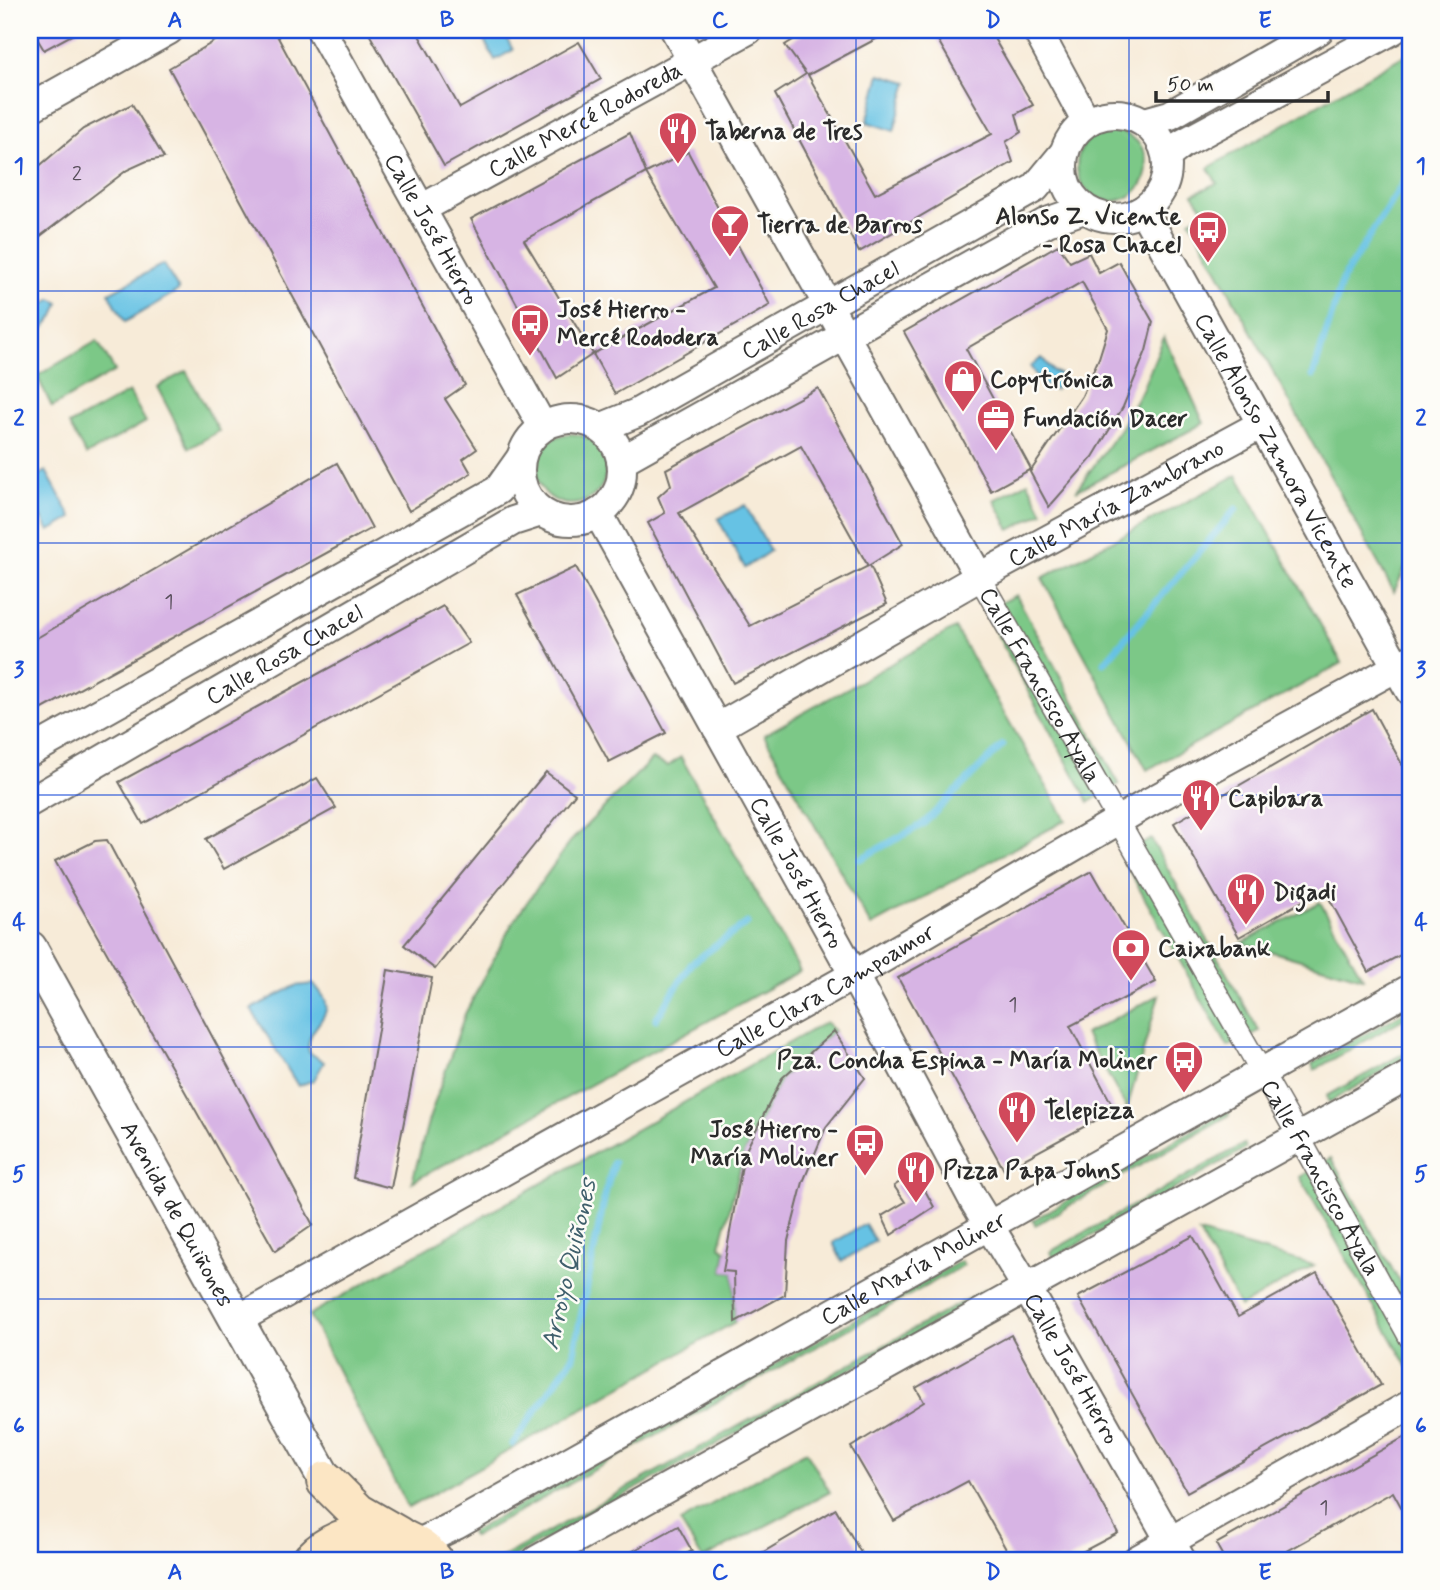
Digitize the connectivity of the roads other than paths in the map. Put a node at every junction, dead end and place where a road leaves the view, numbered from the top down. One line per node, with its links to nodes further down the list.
1 (169, 30): 9 (street)
2 (321, 30): 14 (street, Calle José Hierro)
3 (675, 30): 8 (street, Calle Francisco Ayala)
4 (748, 30): 8 (street, Calle Mercé Rodoreda)
5 (1037, 30): 10 (street)
6 (1320, 30): 11 (street)
7 (1393, 30): 13 (street)
8 (692, 61): 14 (street, Calle Mercé Rodoreda); 17 (street, Calle Francisco Ayala)
9 (30, 108)
10 (1086, 121): 11 (street); 12 (street)
11 (1145, 122): 13 (street)
12 (1063, 154): 15 (street); 17 (street, Calle Rosa Chacel)
13 (1167, 156): 16 (street)
14 (421, 209): 20 (street, Calle José Hierro)
15 (1084, 209): 16 (street); 18 (street, Calle Rosa Chacel)
16 (1143, 210): 19 (street, Calle Alonso Zamora Vicente)
17 (829, 304): 18 (street, Calle Francisco Ayala); 21 (street, Calle Rosa Chacel)
18 (846, 334): 23 (street, Calle Rosa Chacel); 26 (street, Calle Francisco Ayala)
19 (1262, 424): 26 (street, Calle María Zambrano); 27 (street, Calle Alonso Zamora Vicente)
20 (543, 427): 21 (street); 22 (street)
21 (600, 428): 23 (street)
22 (520, 459): 24 (street); 29 (street, Calle Rosa Chacel)
23 (621, 461): 25 (street)
24 (541, 512): 25 (street); 30 (street, Calle Rosa Chacel)
25 (598, 513): 28 (street, Calle José Hierro)
26 (979, 577): 28 (street, Calle María Zambrano); 31 (street, Calle Francisco Ayala)
27 (1406, 673): 31 (street, Calle Clara Campoamor)
28 (717, 728): 33 (street, Calle José Hierro)
29 (30, 752)
30 (30, 802)
31 (1118, 820): 33 (street, Calle Clara Campoamor); 35 (street, Calle Francisco Ayala)
32 (30, 948): 40 (street, Avenida de Quiñones)
33 (854, 975): 38 (street, Calle José Hierro); 40 (street, Calle Clara Campoamor)
34 (1410, 989): 35 (street, Calle María Moliner)
35 (1262, 1072): 37 (street, Calle Francisco Ayala); 38 (street, Calle María Moliner)
36 (1410, 1075): 37 (street)
37 (1299, 1137): 39 (street); 41 (street, Calle Francisco Ayala)
38 (988, 1225): 39 (street, Calle José Hierro); 44 (street, Calle María Moliner)
39 (1027, 1288): 45 (street, Calle José Hierro); 47 (street)
40 (237, 1320): 43 (street, Avenida de Quiñones)
41 (1410, 1338)
42 (1410, 1405): 45 (street)
43 (326, 1481): 44 (main road, Avenida de Quiñones); 46 (main road, Avenida de Quiñones)
44 (416, 1547): 46 (main road)
45 (1176, 1550): 48 (street)
46 (317, 1555)
47 (537, 1560)
48 (1137, 1560)

